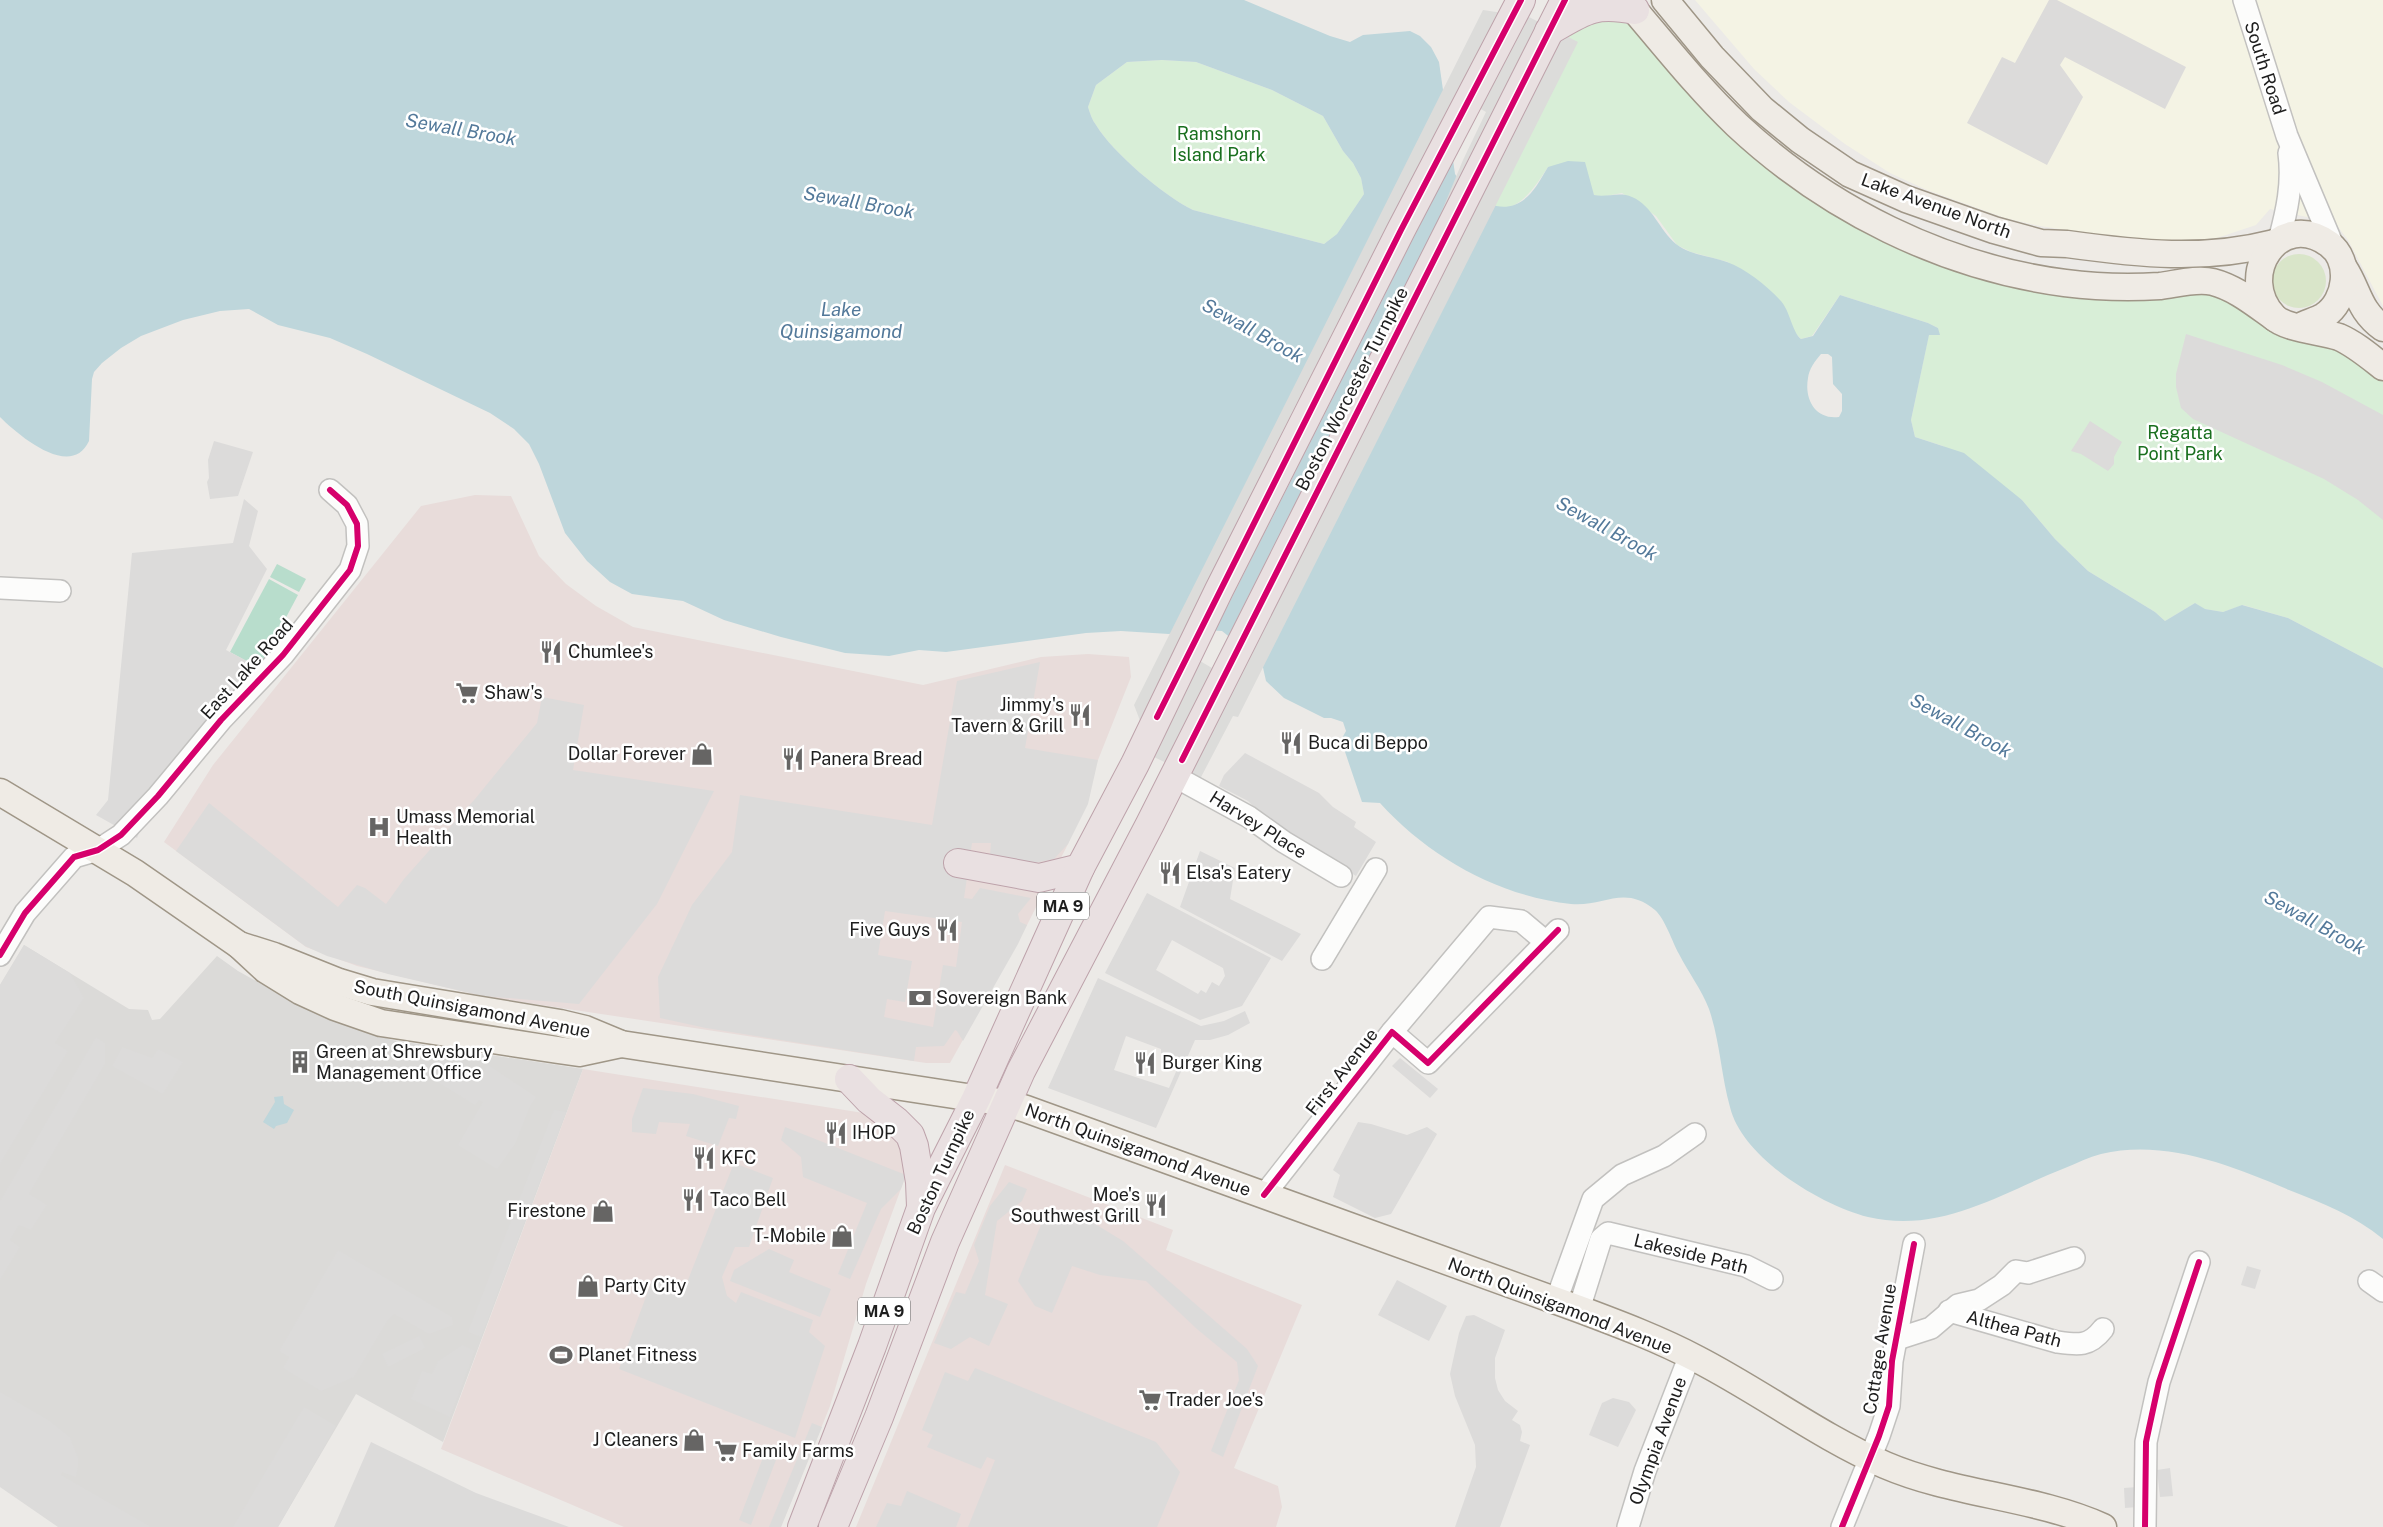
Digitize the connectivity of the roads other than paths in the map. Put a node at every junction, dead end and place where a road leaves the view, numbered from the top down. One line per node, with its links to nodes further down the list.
1 (1521, 0): 21 (highway, Boston Worcester Turnpike / MA 9)
2 (1565, 0): 6 (highway, MA 9)
3 (1665, 0): 8 (main road, Lake Avenue North)
4 (2244, 0): 7 (street, South Road)
5 (1631, 5): 6 (highway); 10 (main road, Lake Avenue North)
6 (1550, 31): 17 (highway, Boston Worcester Turnpike / MA 9)
7 (2287, 136): 8 (street, South Road); 9 (street, South Road)
8 (2277, 241): 9 (main road); 10 (main road)
9 (2339, 258): 11 (main road); 12 (main road)
10 (2275, 318): 11 (main road)
11 (2300, 327): 13 (main road)
12 (2383, 328)
13 (2383, 367)
14 (330, 490): 19 (street, East Lake Road)
15 (0, 588): 16 (street)
16 (60, 592)
17 (1178, 768): 23 (street, Harvey Place); 29 (highway, Boston Worcester Turnpike / MA 9)
18 (0, 792): 19 (main road, South Quinsigamond Avenue)
19 (98, 850): 24 (street, East Lake Road); 27 (main road, South Quinsigamond Avenue)
20 (958, 863): 21 (highway)
21 (1080, 868): 28 (highway, Boston Worcester Turnpike / MA 9)
22 (1376, 868): 25 (street)
23 (1341, 876)
24 (0, 955)
25 (1322, 959)
26 (1392, 1032): 26 (street, First Avenue); 31 (street, First Avenue)
27 (849, 1079): 28 (main road, South Quinsigamond Avenue); 32 (highway)
28 (976, 1099): 29 (main road, South Quinsigamond Avenue); 32 (highway, Boston Turnpike / MA 9)
29 (1006, 1103): 31 (main road, North Quinsigamond Avenue); 46 (highway, Boston Turnpike / MA 9)
30 (1695, 1134): 36 (street)
31 (1264, 1195): 39 (main road, North Quinsigamond Avenue)
32 (921, 1208): 45 (highway, Boston Turnpike / MA 9)
33 (1914, 1244): 42 (street, Cottage Avenue)
34 (2074, 1258): 40 (street)
35 (2199, 1262): 50 (street)
36 (1566, 1274): 38 (street); 39 (street)
37 (1772, 1279): 38 (street, Lakeside Path)
38 (1588, 1280): 39 (street)
39 (1568, 1305): 43 (main road, North Quinsigamond Avenue)
40 (1949, 1311): 41 (street, Althea Path); 42 (street)
41 (2103, 1329)
42 (1897, 1339): 44 (street, Cottage Avenue)
43 (1690, 1356): 44 (main road, North Quinsigamond Avenue); 47 (street, Olympia Avenue)
44 (1870, 1458): 48 (street, Cottage Avenue); 49 (main road, North Quinsigamond Avenue)
45 (802, 1527)
46 (834, 1527)
47 (1628, 1527)
48 (1842, 1527)
49 (2103, 1527)
50 (2145, 1527)

